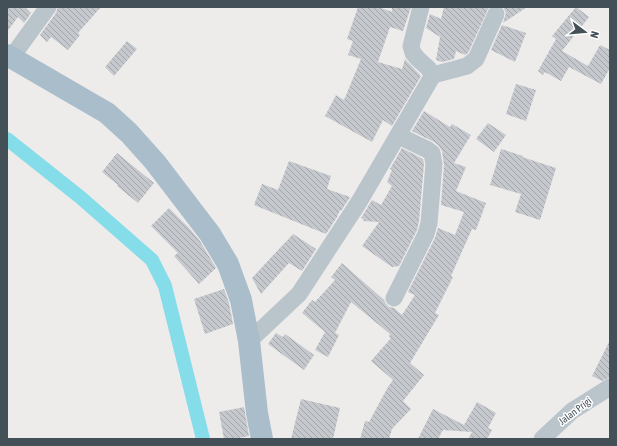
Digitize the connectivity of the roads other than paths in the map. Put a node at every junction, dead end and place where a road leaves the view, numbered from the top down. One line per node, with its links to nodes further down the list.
1 (48, 7): 4 (street)
2 (421, 7): 5 (street)
3 (496, 14): 5 (street)
4 (9, 57): 8 (main road)
5 (433, 75): 6 (street)
6 (399, 136): 7 (street); 8 (street)
7 (394, 298)
8 (249, 341): 10 (main road)
9 (610, 386): 11 (street, Jalan Prigi)
10 (262, 439)
11 (542, 439)

